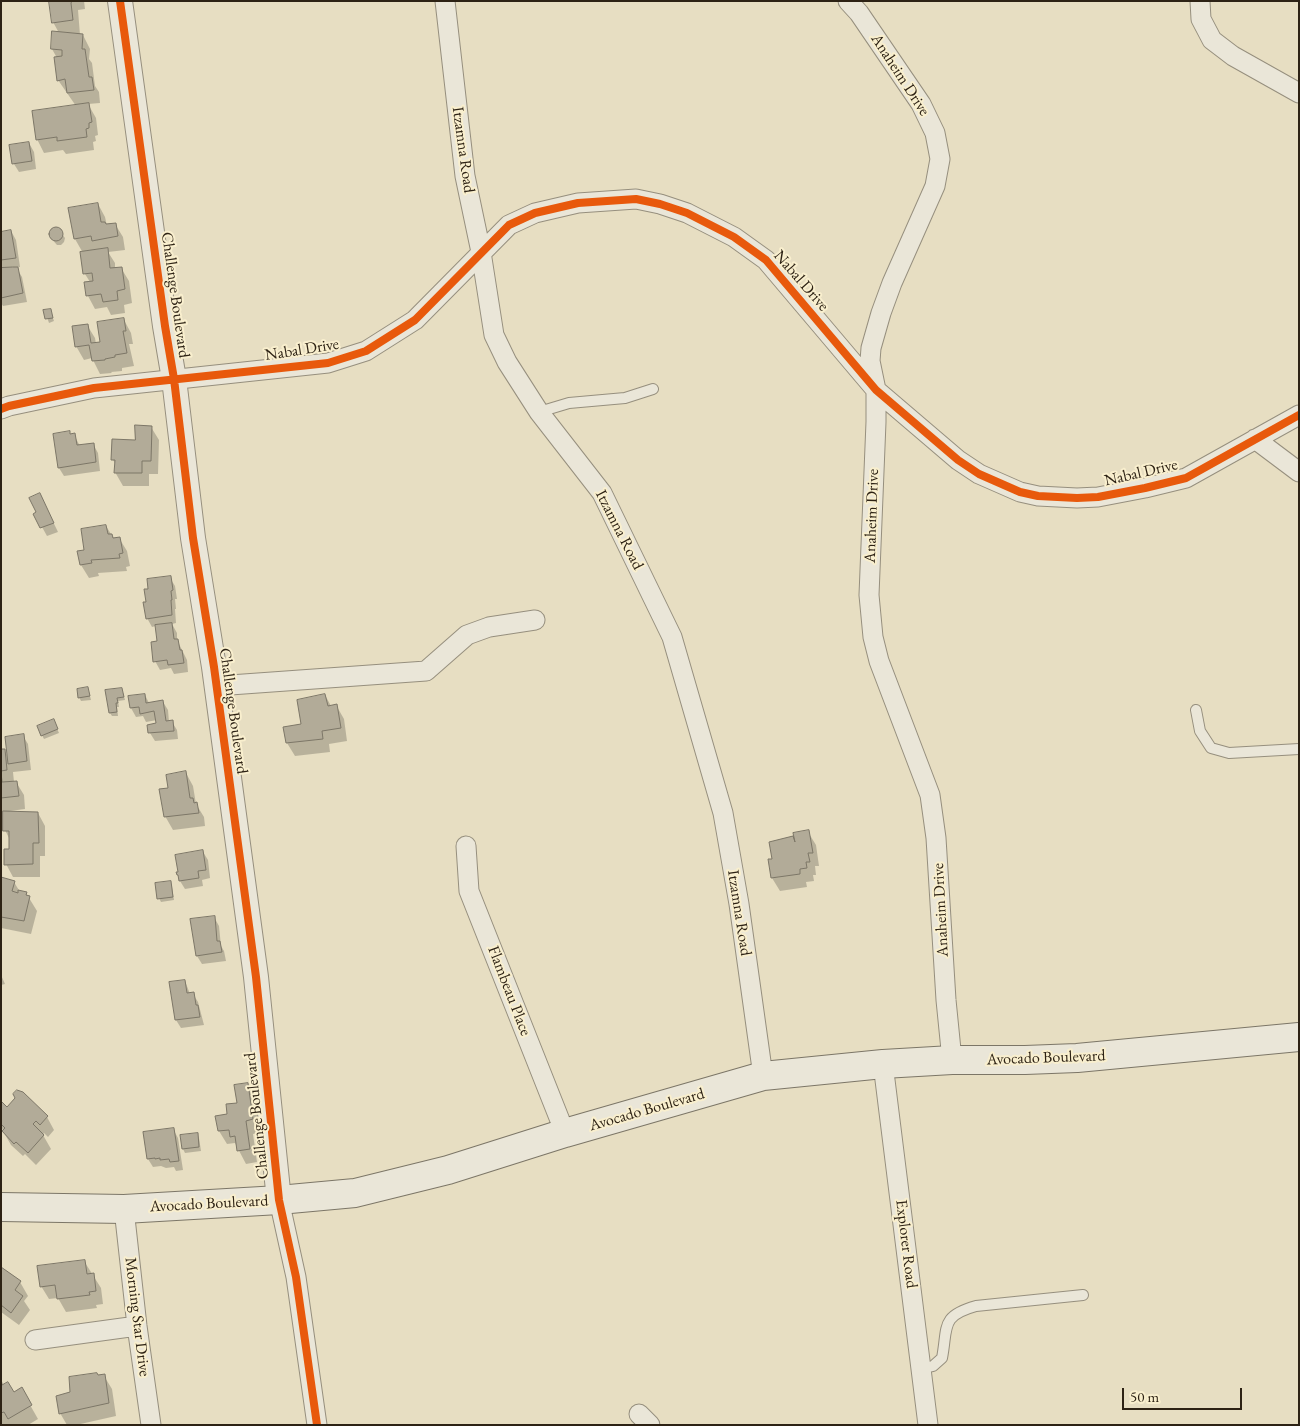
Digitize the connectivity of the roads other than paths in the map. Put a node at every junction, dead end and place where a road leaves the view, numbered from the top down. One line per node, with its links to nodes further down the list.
1 (120, 1): 7 (street, Challenge Boulevard)
2 (445, 1): 6 (street, Itzamna Road)
3 (848, 1): 9 (street, Anaheim Drive)
4 (1200, 1): 5 (street)
5 (1299, 93)
6 (481, 252): 7 (street, Nabal Drive); 9 (street, Nabal Drive); 11 (street, Itzamna Road)
7 (174, 379): 10 (street, Nabal Drive); 16 (street, Challenge Boulevard)
8 (653, 389): 11 (lane)
9 (876, 390): 13 (street, Nabal Drive); 21 (street, Anaheim Drive)
10 (1, 409)
11 (539, 412): 23 (street, Itzamna Road)
12 (1299, 415): 13 (street, Nabal Drive)
13 (1255, 439): 14 (street)
14 (1299, 472)
15 (535, 620): 16 (street)
16 (216, 686): 25 (street, Challenge Boulevard)
17 (1196, 710): 18 (lane)
18 (1299, 749)
19 (466, 846): 24 (street, Flambeau Place)
20 (1299, 1037): 21 (main road, Avocado Boulevard)
21 (952, 1060): 22 (main road, Avocado Boulevard)
22 (883, 1064): 23 (main road, Avocado Boulevard); 31 (street, Explorer Road)
23 (763, 1076): 24 (main road, Avocado Boulevard)
24 (565, 1134): 25 (main road, Avocado Boulevard)
25 (280, 1200): 27 (main road, Avocado Boulevard); 33 (street, Challenge Boulevard)
26 (1, 1208): 27 (main road, Avocado Boulevard)
27 (124, 1208): 29 (street, Morning Star Drive)
28 (1083, 1295): 31 (lane)
29 (137, 1326): 30 (street); 32 (street, Morning Star Drive)
30 (35, 1340)
31 (921, 1369): 34 (street, Explorer Road)
32 (151, 1425)
33 (317, 1425)
34 (928, 1425)

